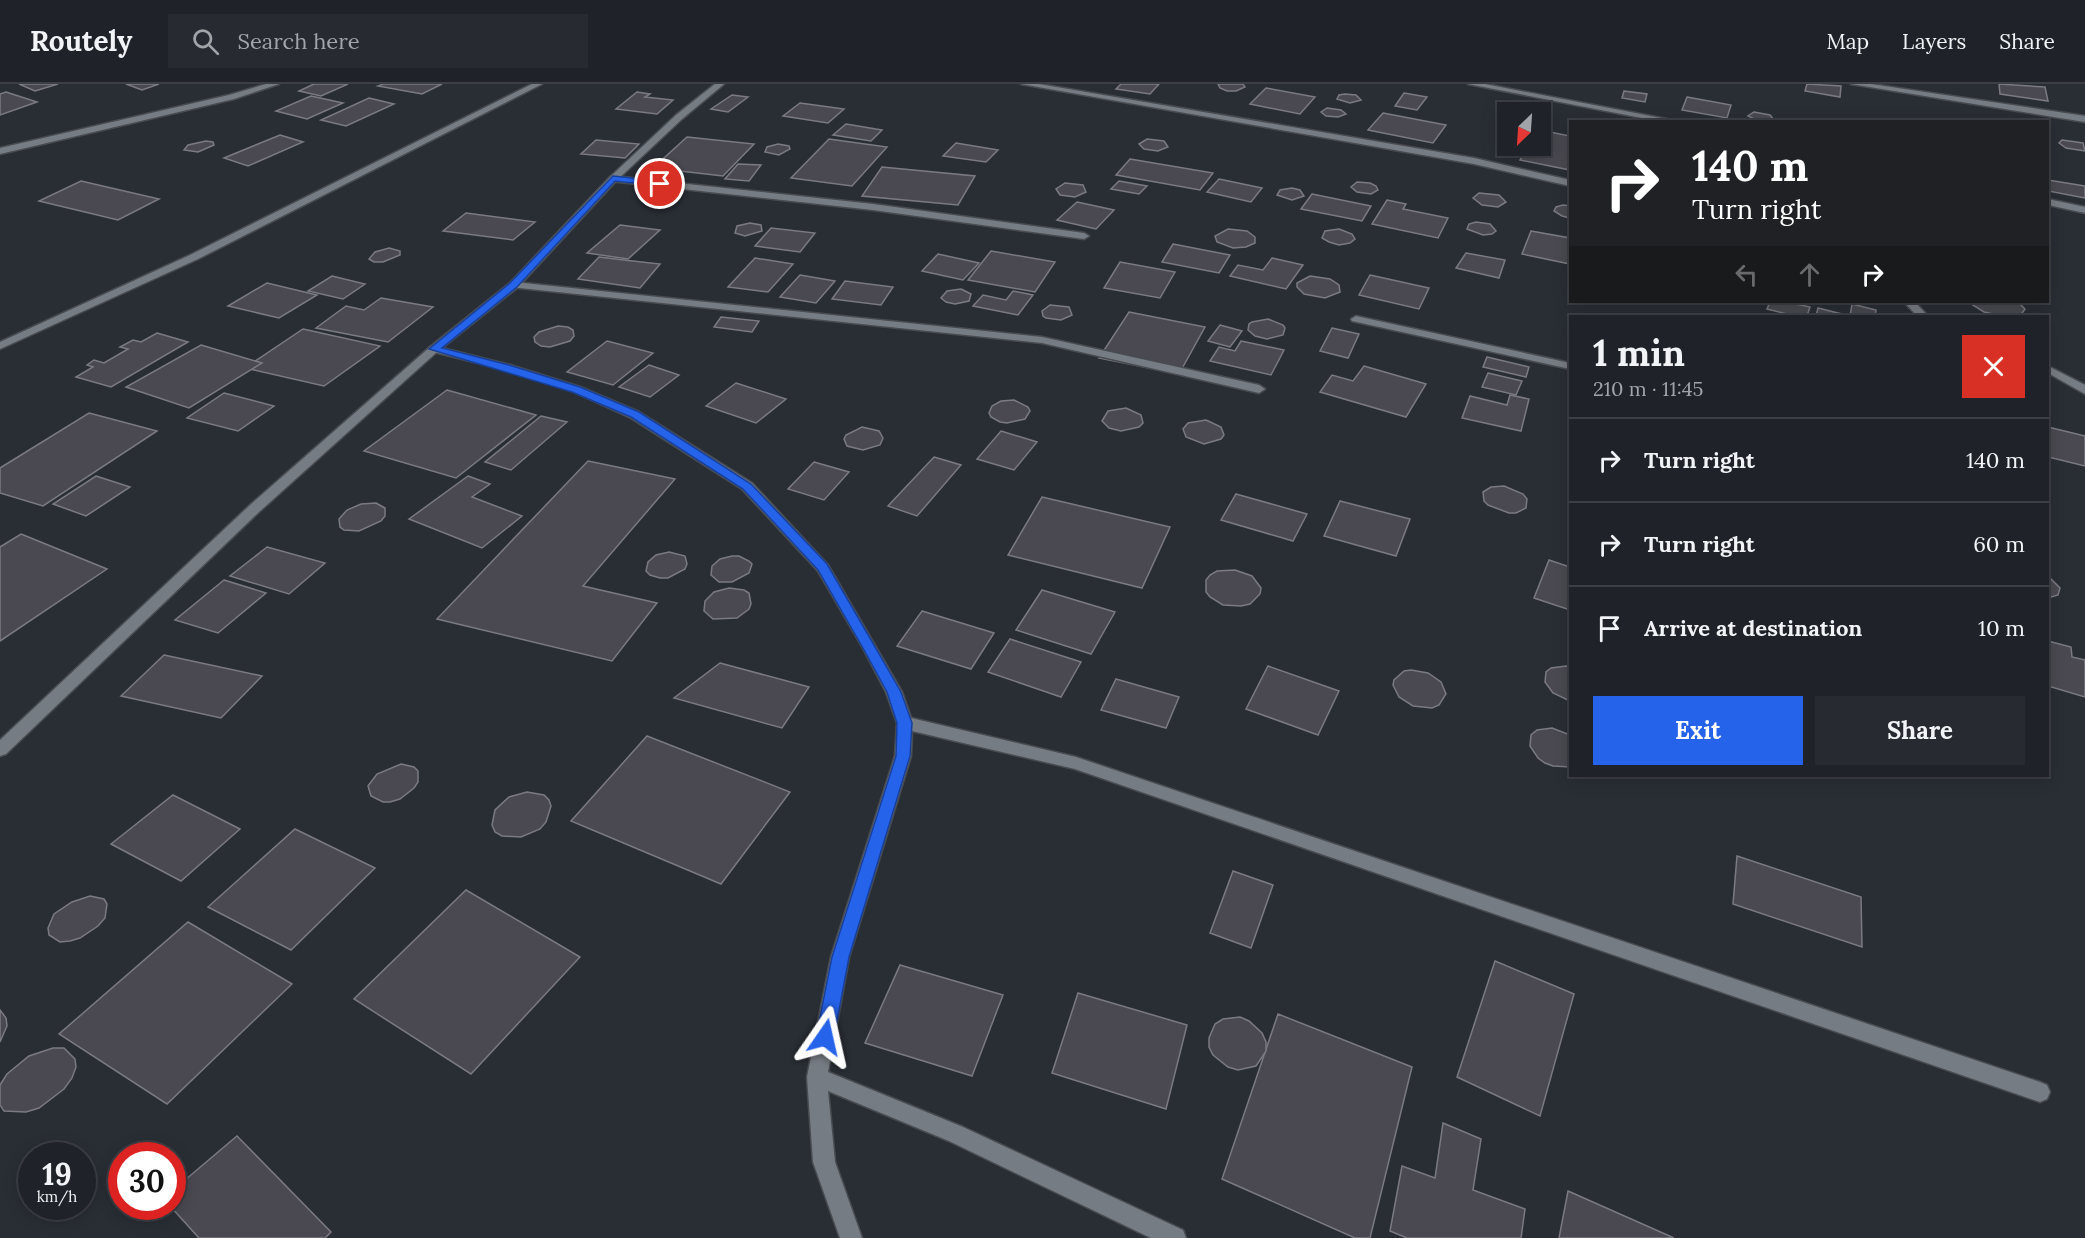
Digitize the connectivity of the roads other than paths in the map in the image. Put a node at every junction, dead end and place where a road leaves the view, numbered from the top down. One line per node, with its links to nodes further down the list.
1 (275, 84): 9 (street)
2 (538, 84): 19 (street)
3 (720, 84): 10 (street)
4 (1024, 84): 11 (street)
5 (1472, 84): 8 (street)
6 (1856, 84): 7 (street)
7 (2085, 119)
8 (1667, 120)
9 (0, 151)
10 (613, 178): 14 (street); 15 (street)
11 (1569, 183)
12 (2049, 202): 13 (street)
13 (2085, 210)
14 (1084, 236)
15 (514, 285): 20 (street); 23 (street)
16 (1910, 303): 17 (street)
17 (1922, 315)
18 (1356, 319): 21 (street)
19 (0, 346)
20 (434, 349): 25 (street); 26 (street)
21 (1569, 366)
22 (2049, 370): 24 (street)
23 (1258, 389)
24 (2085, 390)
25 (904, 723): 27 (street); 28 (street)
26 (0, 750)
27 (817, 1077): 29 (street); 30 (street)
28 (2040, 1092)
29 (851, 1238)
30 (1174, 1238)

